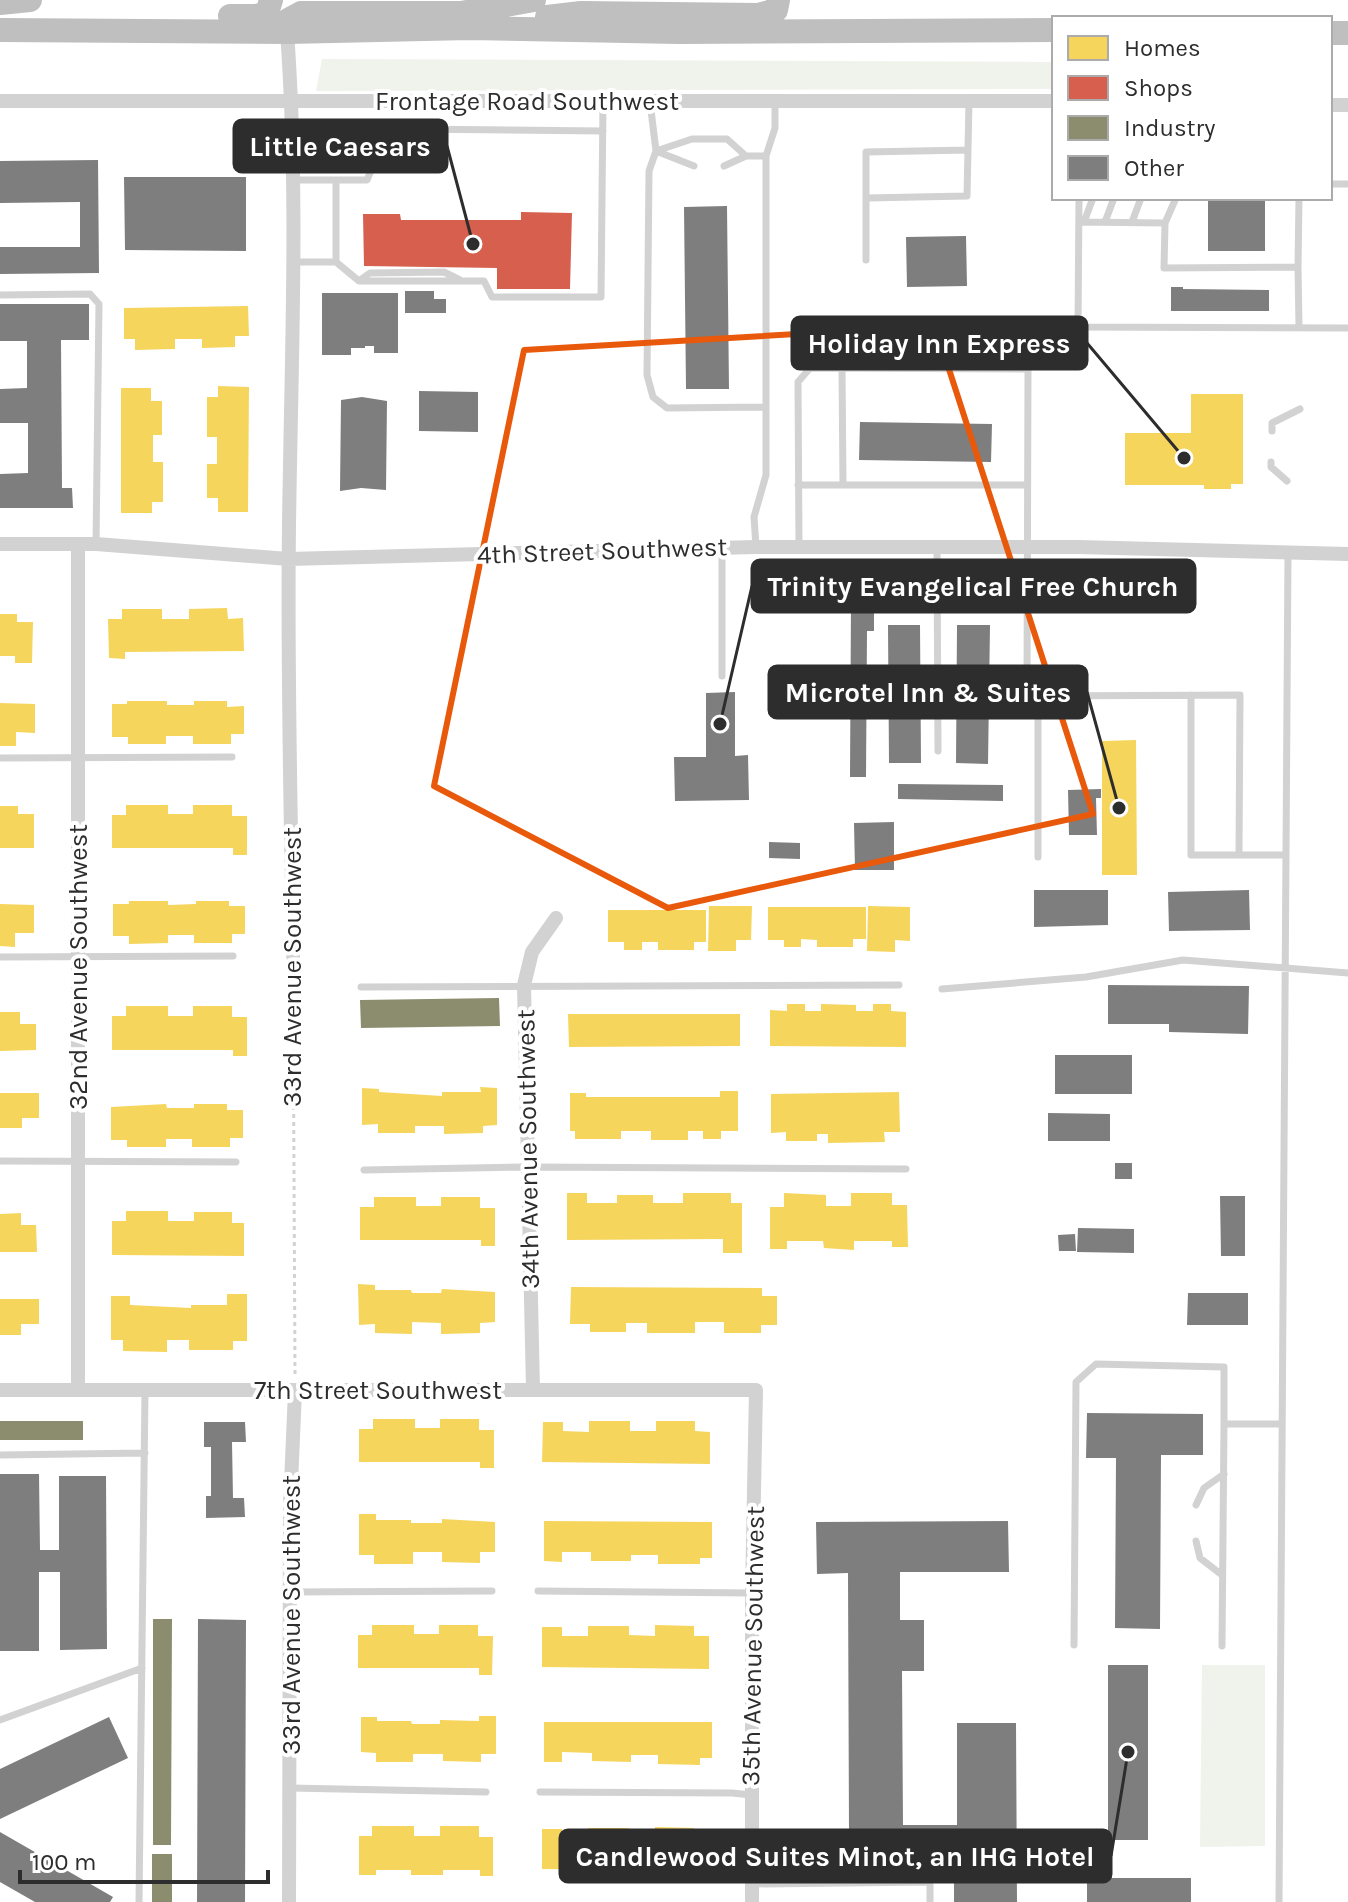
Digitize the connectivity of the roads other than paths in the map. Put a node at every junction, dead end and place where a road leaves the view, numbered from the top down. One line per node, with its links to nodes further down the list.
1 (30, 0): 5 (highway)
2 (271, 0): 6 (highway)
3 (534, 0): 10 (highway)
4 (778, 0): 7 (highway)
5 (0, 3)
6 (0, 22)
7 (470, 28): 9 (highway); 10 (highway)
8 (0, 30): 10 (highway)
9 (1052, 30)
10 (287, 32): 17 (street, 33rd Avenue Southwest)
11 (0, 101): 17 (street, Frontage Road Southwest)
12 (603, 101): 13 (street, Frontage Road Southwest); 17 (street, Frontage Road Southwest); 18 (lane)
13 (650, 101): 14 (street, Frontage Road Southwest); 20 (lane)
14 (775, 101): 15 (street, Frontage Road Southwest); 22 (lane)
15 (969, 101): 16 (street, Frontage Road Southwest); 19 (lane)
16 (1052, 101)
17 (292, 102): 25 (street, 33rd Avenue Southwest)
18 (603, 131): 26 (lane); 40 (lane)
19 (968, 150): 27 (lane); 27 (lane)
20 (656, 151): 21 (lane); 23 (lane); 48 (lane)
21 (746, 156): 22 (lane); 24 (lane)
22 (766, 156): 48 (lane)
23 (694, 166)
24 (724, 166)
25 (293, 180): 26 (lane); 39 (street, 33rd Avenue Southwest)
26 (336, 180): 40 (lane)
27 (866, 198): 38 (lane)
28 (1079, 200): 34 (lane)
29 (1092, 200): 34 (lane)
30 (1113, 200): 35 (lane)
31 (1140, 200): 36 (lane)
32 (1175, 200): 37 (lane)
33 (1299, 200): 41 (lane)
34 (1081, 222): 35 (lane); 43 (lane)
35 (1105, 222): 36 (lane)
36 (1132, 222): 37 (lane)
37 (1165, 223): 41 (lane)
38 (866, 260)
39 (292, 262): 40 (lane); 66 (street, 33rd Avenue Southwest)
40 (336, 262)
41 (1298, 267): 43 (lane)
42 (0, 295): 58 (lane)
43 (1299, 327): 44 (lane)
44 (1348, 328)
45 (1078, 347): 47 (lane)
46 (842, 368): 47 (lane); 53 (lane); 54 (lane)
47 (1028, 369): 55 (lane)
48 (766, 407): 61 (lane)
49 (1300, 409): 50 (lane)
50 (1272, 431)
51 (1271, 462): 52 (lane)
52 (1287, 481)
53 (798, 485): 54 (lane); 62 (lane)
54 (843, 485): 55 (lane)
55 (1027, 485): 63 (lane)
56 (0, 544): 57 (street, 4th Street Southwest)
57 (78, 544): 58 (street, 4th Street Southwest); 73 (street, 32nd Avenue Southwest)
58 (96, 544): 66 (street, 4th Street Southwest)
59 (937, 546): 62 (street, 4th Street Southwest); 63 (street, 4th Street Southwest); 70 (lane)
60 (722, 547): 61 (street, 4th Street Southwest); 66 (street, 4th Street Southwest); 67 (lane)
61 (756, 547): 62 (street, 4th Street Southwest)
62 (799, 547)
63 (1027, 547): 64 (street, 4th Street Southwest); 69 (lane)
64 (1288, 553): 65 (street, 4th Street Southwest); 75 (lane)
65 (1348, 554)
66 (288, 559): 79 (street, 33rd Avenue Southwest)
67 (722, 676)
68 (1191, 695): 69 (lane); 74 (lane); 74 (lane)
69 (1038, 696): 76 (lane)
70 (938, 751)
71 (232, 757): 73 (lane)
72 (0, 758): 73 (lane)
73 (79, 758): 81 (street, 32nd Avenue Southwest)
74 (1239, 855): 75 (lane)
75 (1285, 855): 82 (lane)
76 (1038, 857)
77 (556, 918): 84 (street, 34th Avenue Southwest)
78 (233, 956): 81 (lane)
79 (293, 956)
80 (0, 957): 81 (lane)
81 (78, 957): 89 (street, 32nd Avenue Southwest)
82 (1284, 970): 83 (lane); 87 (lane); 101 (lane)
83 (1348, 973)
84 (524, 985): 85 (lane); 86 (lane); 91 (street, 34th Avenue Southwest)
85 (899, 985)
86 (361, 987)
87 (942, 989)
88 (0, 1161): 89 (lane)
89 (78, 1161): 90 (lane); 96 (street, 32nd Avenue Southwest)
90 (236, 1162)
91 (527, 1167): 92 (lane); 93 (lane); 94 (street, 34th Avenue Southwest)
92 (906, 1169)
93 (364, 1170)
94 (533, 1389): 97 (street, 7th Street Southwest); 99 (street, 7th Street Southwest)
95 (0, 1390): 96 (street, 7th Street Southwest)
96 (78, 1390): 98 (street, 7th Street Southwest)
97 (756, 1390): 111 (street, 35th Avenue Southwest)
98 (145, 1391): 99 (street, 7th Street Southwest); 102 (lane)
99 (295, 1391): 110 (street, 33rd Avenue Southwest)
100 (1224, 1424): 101 (lane); 104 (lane); 112 (lane)
101 (1281, 1424): 125 (lane)
102 (145, 1453): 103 (lane); 114 (lane)
103 (0, 1455)
104 (1224, 1474): 105 (lane); 107 (lane)
105 (1196, 1505)
106 (1196, 1541): 107 (lane)
107 (1222, 1575): 113 (lane)
108 (492, 1591): 110 (lane)
109 (538, 1591): 111 (lane)
110 (289, 1592): 116 (street, 33rd Avenue Southwest)
111 (752, 1593): 119 (street, 35th Avenue Southwest)
112 (1074, 1645)
113 (1222, 1646)
114 (142, 1668): 115 (lane); 121 (lane)
115 (0, 1720)
116 (290, 1788): 117 (lane); 122 (street, 33rd Avenue Southwest)
117 (486, 1792)
118 (540, 1792): 119 (lane)
119 (751, 1795): 120 (street, 35th Avenue Southwest)
120 (752, 1884): 123 (street, 35th Avenue Southwest); 124 (lane)
121 (139, 1902)
122 (289, 1902)
123 (752, 1902)
124 (930, 1902)
125 (1279, 1902)

